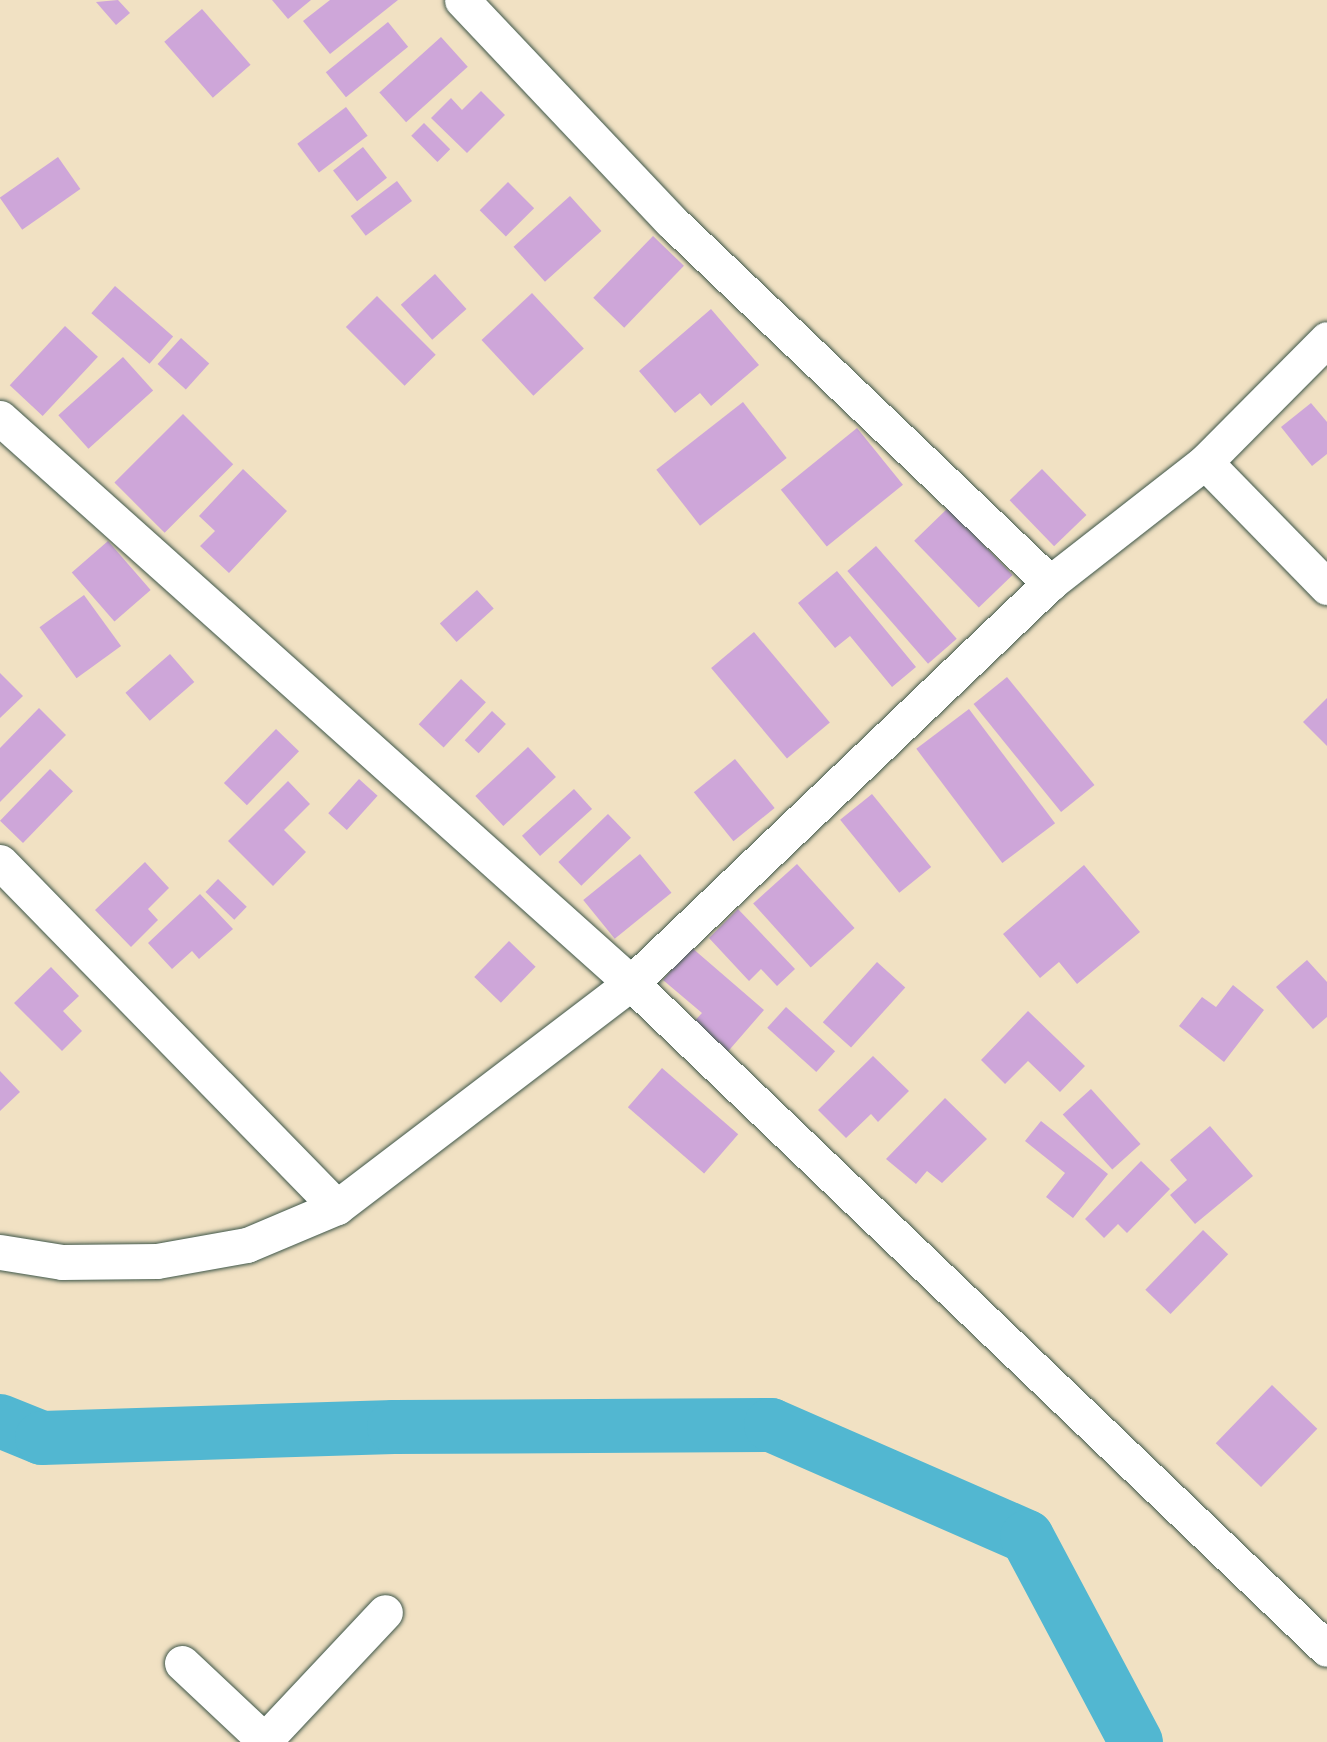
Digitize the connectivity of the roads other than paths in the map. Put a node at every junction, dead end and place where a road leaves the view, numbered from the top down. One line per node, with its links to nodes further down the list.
1 (462, 0): 5 (street)
2 (1327, 339): 4 (street)
3 (0, 418): 8 (street)
4 (1205, 461): 5 (street); 6 (street)
5 (1050, 583): 8 (street)
6 (1327, 587)
7 (0, 862): 9 (street)
8 (631, 983): 9 (street); 12 (street)
9 (337, 1207): 10 (street)
10 (0, 1252)
11 (385, 1612): 14 (street)
12 (1327, 1649)
13 (182, 1663): 14 (street)
14 (264, 1741)

